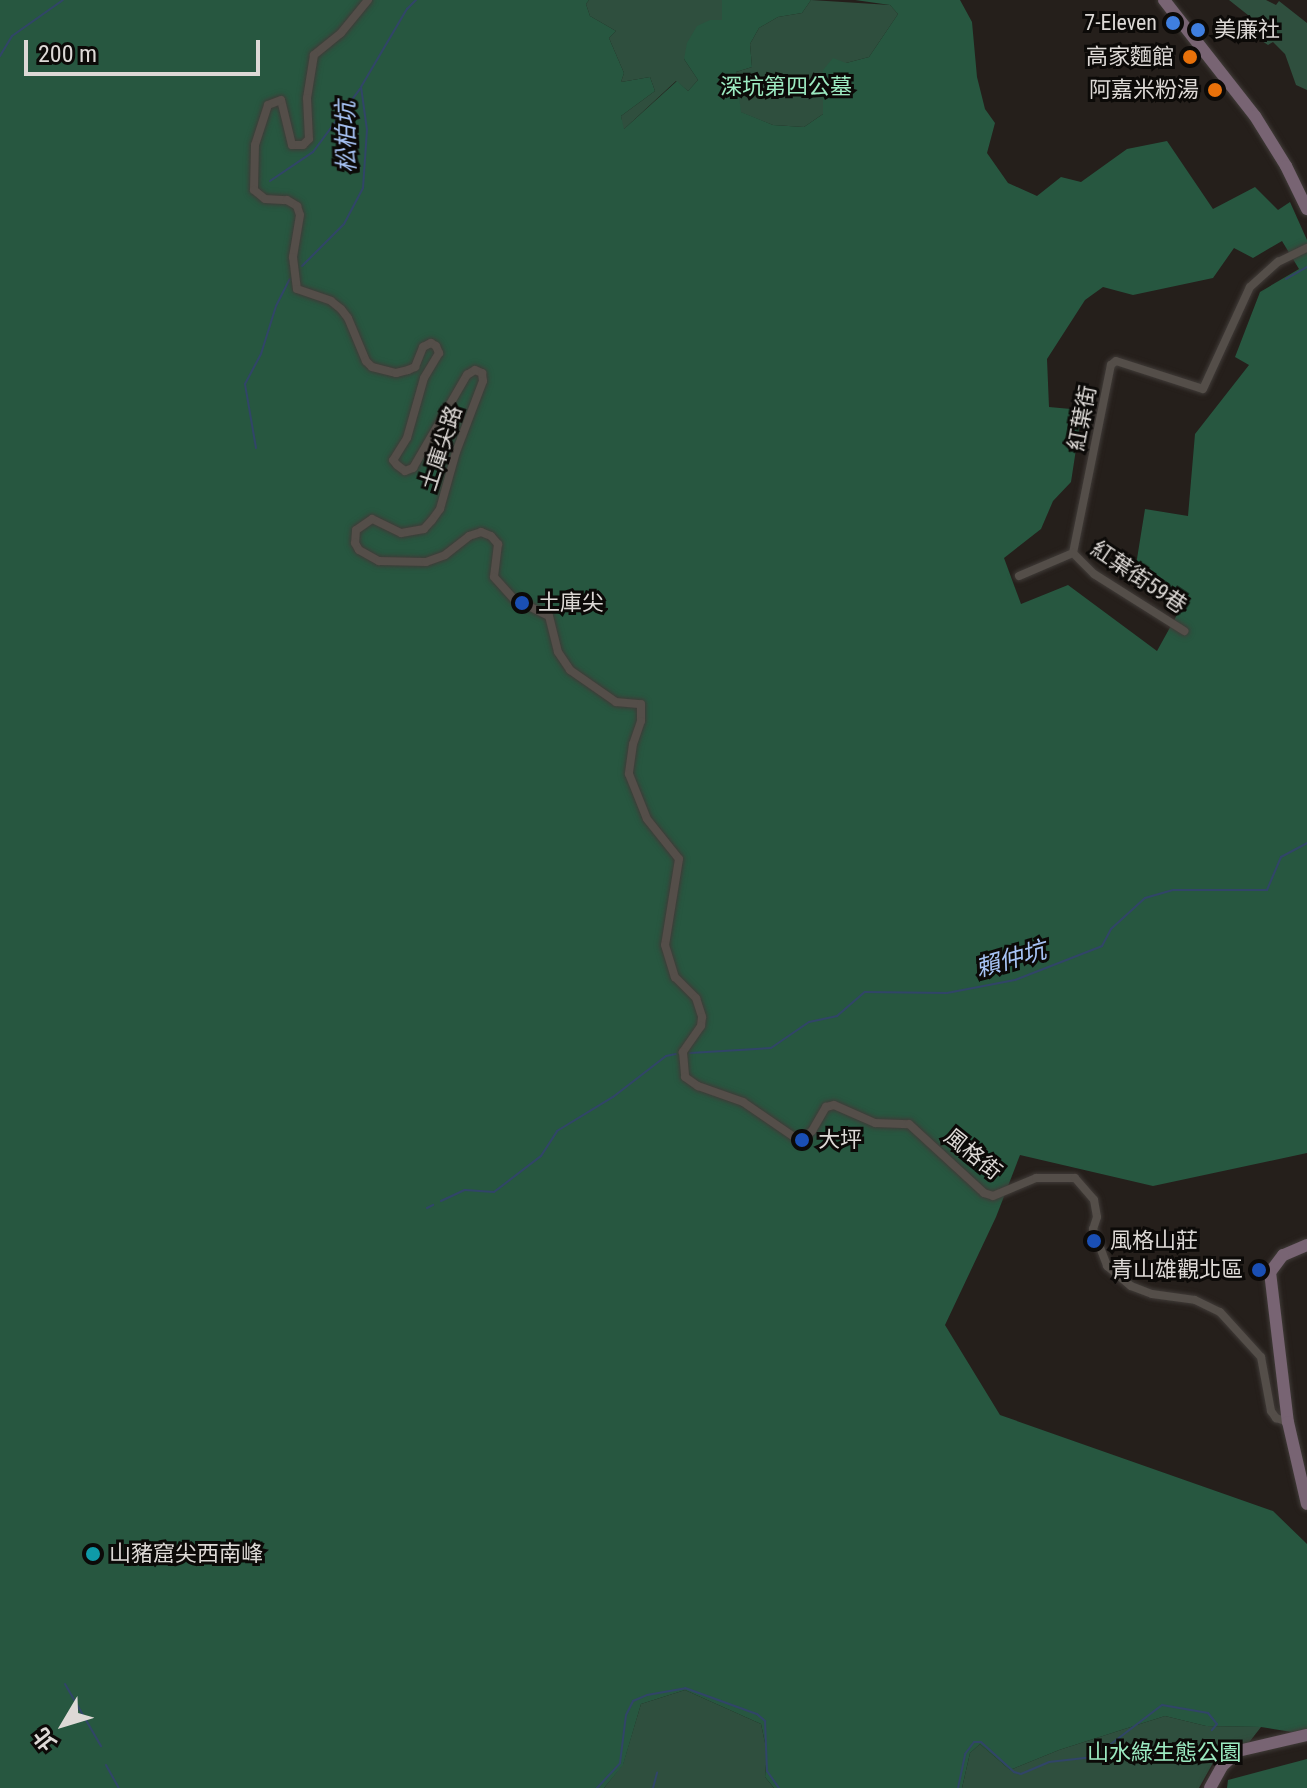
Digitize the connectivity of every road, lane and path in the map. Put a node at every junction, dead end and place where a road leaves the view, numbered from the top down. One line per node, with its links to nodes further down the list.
1 (368, 0): 8 (street, 土庫尖路)
2 (1164, 0): 3 (main road)
3 (1307, 209)
4 (1307, 248): 5 (street, 紅葉街)
5 (1073, 553): 6 (street); 7 (street, 紅葉街59巷)
6 (1019, 576)
7 (1184, 631)
8 (800, 1141): 10 (street, 風格街)
9 (1307, 1245): 10 (main road)
10 (1288, 1422): 11 (main road)
11 (1307, 1504)
12 (1307, 1735): 13 (main road)
13 (1210, 1788)

